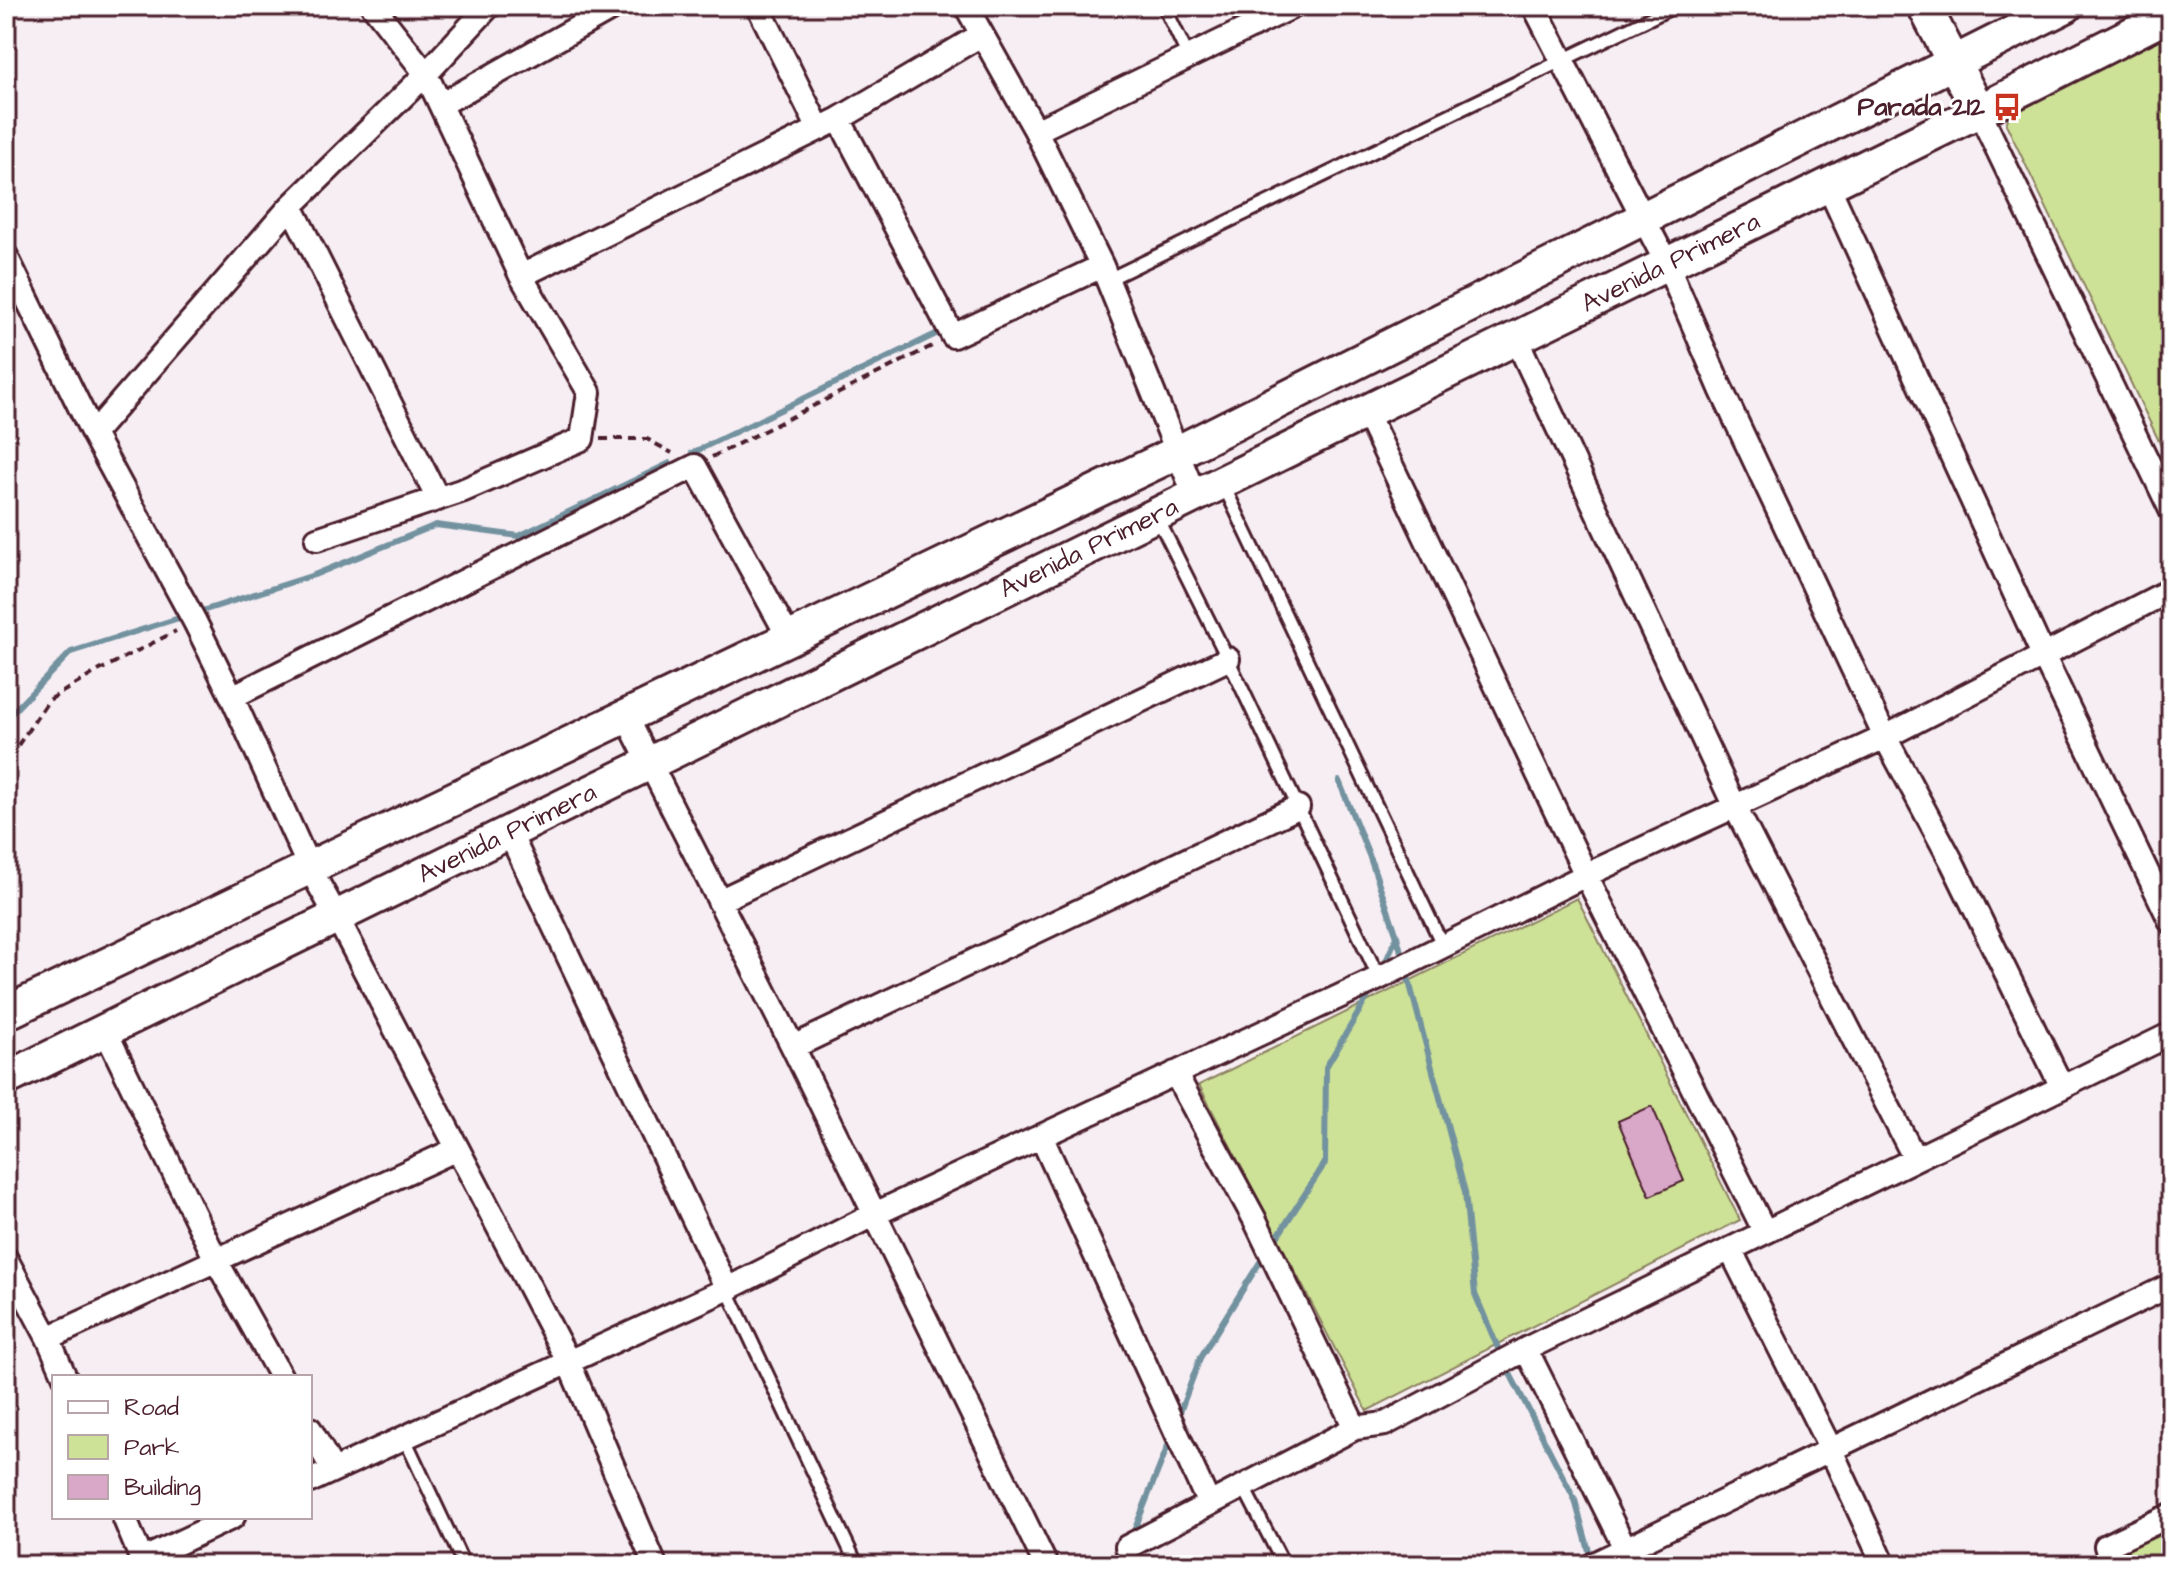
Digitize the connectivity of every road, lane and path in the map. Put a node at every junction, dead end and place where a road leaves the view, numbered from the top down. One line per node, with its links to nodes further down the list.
1 (373, 6): 17 (street)
2 (489, 6): 17 (street)
3 (616, 6): 18 (street)
4 (758, 6): 20 (street)
5 (966, 6): 13 (street)
6 (1164, 6): 14 (lane)
7 (1294, 6): 14 (street)
8 (1534, 6): 15 (street)
9 (1675, 6): 15 (lane)
10 (1924, 6): 16 (main road)
11 (2066, 6): 16 (main road, Avenida Primera)
12 (2171, 14): 19 (main road, Avenida Primera)
13 (981, 35): 20 (street); 21 (street)
14 (1189, 58): 21 (street)
15 (1562, 60): 24 (street); 27 (lane)
16 (1952, 63): 19 (main road); 24 (main road, Avenida Primera)
17 (426, 74): 18 (street); 23 (street)
18 (442, 104): 28 (street)
19 (1979, 111): 22 (main road, Avenida Primera); 38 (street)
20 (829, 124): 28 (street); 29 (street)
21 (1036, 131): 27 (street)
22 (1828, 185): 26 (main road, Avenida Primera); 44 (street)
23 (291, 206): 32 (street); 37 (street)
24 (1643, 218): 26 (street); 34 (main road, Avenida Primera)
25 (6, 256): 32 (street)
26 (1667, 264): 30 (main road, Avenida Primera); 48 (street)
27 (1104, 273): 29 (street); 34 (street)
28 (521, 276): 33 (street)
29 (953, 336): 35 (path)
30 (1516, 338): 31 (main road, Avenida Primera); 51 (street)
31 (1366, 412): 36 (main road, Avenida Primera); 55 (street)
32 (93, 434): 42 (street)
33 (582, 439): 35 (path); 37 (street)
34 (1176, 453): 36 (street); 43 (main road, Avenida Primera)
35 (695, 466): 43 (street); 46 (street)
36 (1208, 489): 39 (main road, Avenida Primera); 59 (lane)
37 (438, 499): 40 (street)
38 (2171, 510)
39 (1156, 515): 45 (lane); 50 (main road, Avenida Primera)
40 (317, 539)
41 (2171, 590): 44 (street)
42 (195, 622): 46 (street); 49 (path)
43 (789, 638): 47 (main road, Avenida Primera)
44 (2043, 655): 48 (street); 58 (street)
45 (1228, 659): 52 (lane); 56 (street)
46 (232, 697): 54 (street)
47 (626, 716): 50 (street); 54 (main road, Avenida Primera)
48 (1885, 737): 51 (street); 67 (street)
49 (6, 753)
50 (649, 764): 53 (main road, Avenida Primera); 56 (street)
51 (1734, 805): 55 (street); 70 (street)
52 (1298, 807): 60 (lane); 64 (street)
53 (509, 832): 57 (main road, Avenida Primera); 77 (street)
54 (309, 867): 57 (street); 61 (main road, Avenida Primera)
55 (1586, 875): 59 (street); 72 (street)
56 (719, 901): 64 (street)
57 (337, 917): 62 (main road, Avenida Primera); 69 (street)
58 (2171, 922)
59 (1443, 946): 60 (street)
60 (1379, 978): 65 (street)
61 (6, 1013)
62 (105, 1030): 66 (main road, Avenida Primera); 75 (street)
63 (2170, 1037): 67 (street)
64 (793, 1047): 71 (street)
65 (1175, 1073): 68 (street); 83 (street)
66 (6, 1079)
67 (2062, 1087): 70 (street)
68 (1041, 1136): 71 (street); 90 (street)
69 (457, 1149): 75 (street); 80 (street)
70 (1915, 1159): 72 (street)
71 (873, 1215): 77 (street); 100 (street)
72 (1765, 1232): 73 (street)
73 (1730, 1249): 79 (street); 86 (street)
74 (6, 1259): 78 (street)
75 (217, 1262): 78 (street); 82 (street)
76 (2171, 1285): 86 (street)
77 (727, 1289): 80 (street); 99 (lane)
78 (48, 1338): 81 (street)
79 (1526, 1349): 83 (street); 95 (street)
80 (568, 1361): 85 (street); 98 (street)
81 (64, 1375)
82 (280, 1375)
83 (1355, 1428): 89 (street)
84 (312, 1433): 87 (street)
85 (404, 1437): 87 (street); 97 (lane)
86 (1830, 1448): 95 (street); 103 (street)
87 (333, 1470): 88 (street)
88 (312, 1480)
89 (1243, 1486): 90 (street); 101 (lane)
90 (1209, 1504): 94 (street)
91 (2171, 1515): 104 (street)
92 (125, 1519): 96 (street)
93 (229, 1519): 96 (street)
94 (1127, 1547)
95 (1625, 1548): 102 (street)
96 (143, 1562)
97 (464, 1565)
98 (655, 1565)
99 (857, 1565)
100 (1046, 1565)
101 (1284, 1565)
102 (1592, 1565)
103 (1884, 1565)
104 (2112, 1565)

